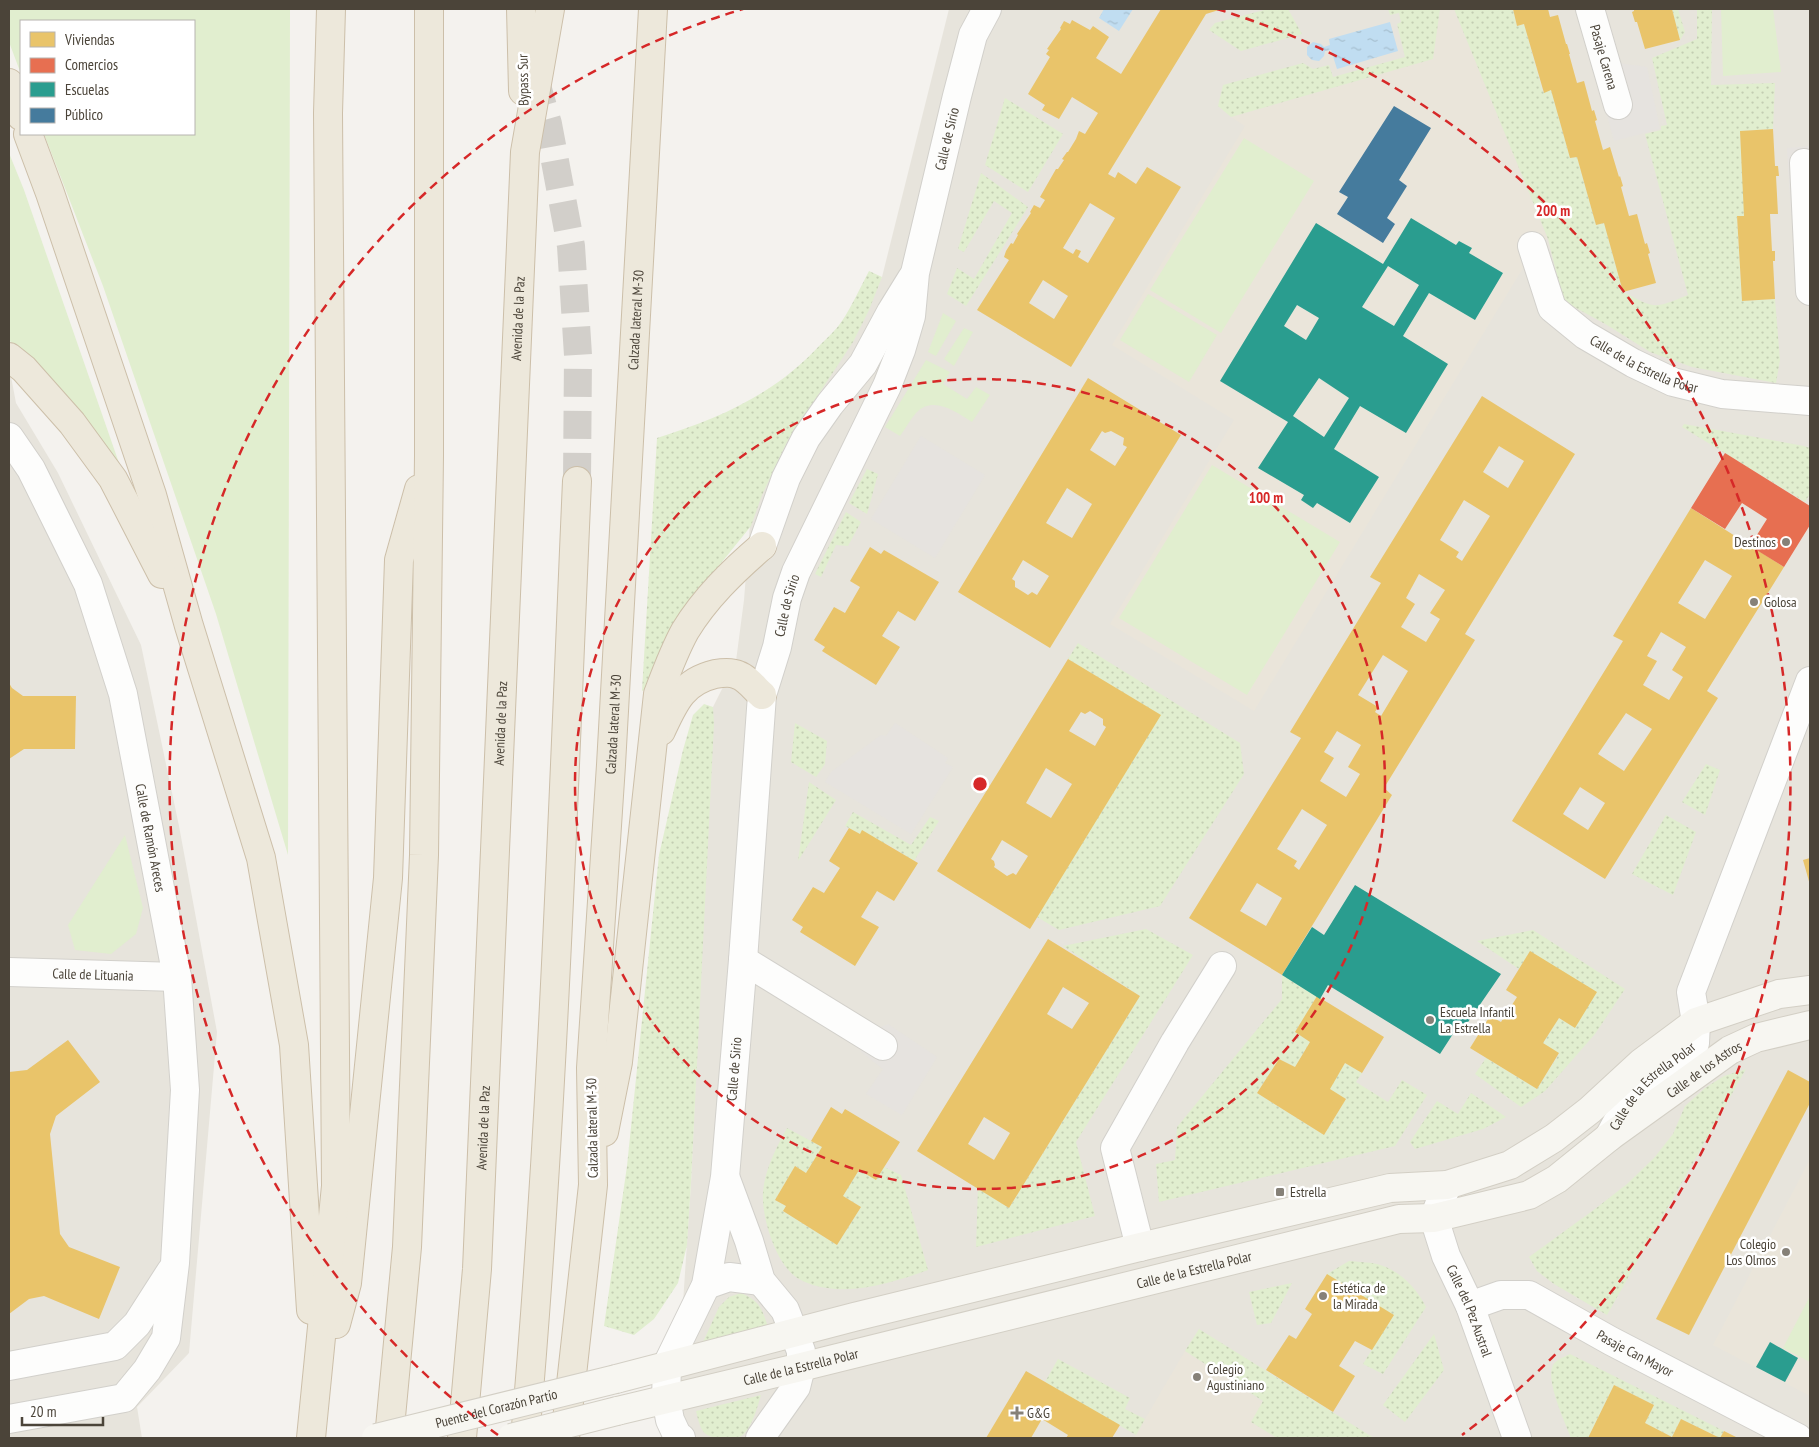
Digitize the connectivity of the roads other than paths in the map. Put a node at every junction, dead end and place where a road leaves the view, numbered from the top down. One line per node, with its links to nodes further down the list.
1 (331, 9): 50 (highway)
2 (429, 9): 20 (highway)
3 (521, 9): 12 (highway, Bypass Sur)
4 (550, 9): 12 (highway, Avenida de la Paz)
5 (653, 9): 37 (highway, Calzada lateral M-30)
6 (987, 9): 15 (street, Calle de Sirio)
7 (1590, 9): 9 (street, Pasaje Carena)
8 (9, 83): 10 (highway)
9 (1618, 105)
10 (20, 113)
11 (28, 135): 23 (highway)
12 (525, 152): 57 (highway, Avenida de la Paz)
13 (1804, 163): 16 (street)
14 (1532, 246): 18 (street, Calle de la Estrella Polar)
15 (915, 273): 22 (street, Calle de Sirio); 25 (street, Calle de Sirio)
16 (1810, 291)
17 (9, 357): 23 (highway)
18 (1810, 401)
19 (9, 437): 30 (street, Calle de Ramón Areces)
20 (429, 456): 50 (highway); 56 (highway)
21 (577, 481): 59 (highway)
22 (762, 546): 26 (highway)
23 (189, 626): 50 (highway)
24 (1810, 681): 32 (street, Calle de la Estrella Polar)
25 (762, 695): 26 (highway); 27 (street, Calle de Sirio)
26 (650, 755): 37 (highway)
27 (744, 960): 34 (street); 36 (street, Calle de Sirio)
28 (1222, 966): 40 (street)
29 (9, 972): 30 (street, Calle de Lituania)
30 (177, 976): 41 (street, Calle de Ramón Areces)
31 (1810, 990): 32 (main road)
32 (1696, 1022): 35 (street, Calle de la Estrella Polar); 38 (main road, Calle de la Estrella Polar)
33 (1810, 1025): 35 (main road, Calle de los Astros)
34 (883, 1046)
35 (1609, 1137): 39 (main road, Calle de la Estrella Polar)
36 (725, 1177): 42 (street, Calle de Sirio); 43 (street, Calle de Sirio)
37 (593, 1185): 60 (highway, Calzada lateral M-30)
38 (1446, 1185): 39 (street); 40 (main road, Calle de la Estrella Polar)
39 (1434, 1218): 44 (street, Calle del Pez Austral); 48 (main road, Calle de la Estrella Polar)
40 (1140, 1247): 45 (main road, Calle de la Estrella Polar)
41 (175, 1263): 47 (street, Calle de Ramón Areces); 52 (street, Calle de Ramón Areces)
42 (762, 1281): 43 (street); 45 (street, Calle de Sirio)
43 (706, 1285): 46 (street, Calle de Sirio)
44 (1470, 1306): 62 (street, Calle del Pez Austral); 63 (street, Pasaje Can Mayor)
45 (795, 1333): 46 (main road, Calle de la Estrella Polar); 48 (street, Calle de Sirio)
46 (667, 1365): 49 (main road, Calle de la Estrella Polar); 51 (street, Calle de Sirio)
47 (9, 1366)
48 (802, 1368): 51 (main road, Calle de la Estrella Polar); 61 (street, Calle de Sirio)
49 (616, 1378): 55 (main road, Puente del Corazón Partío, bridge)
50 (316, 1396): 54 (highway)
51 (666, 1399): 53 (street, Calle de Sirio); 58 (main road, Calle de la Estrella Polar, bridge)
52 (9, 1419)
53 (679, 1437)
54 (311, 1438)
55 (376, 1438)
56 (389, 1438)
57 (462, 1438)
58 (511, 1438)
59 (525, 1438)
60 (565, 1438)
61 (760, 1438)
62 (1517, 1438)
63 (1798, 1438)

